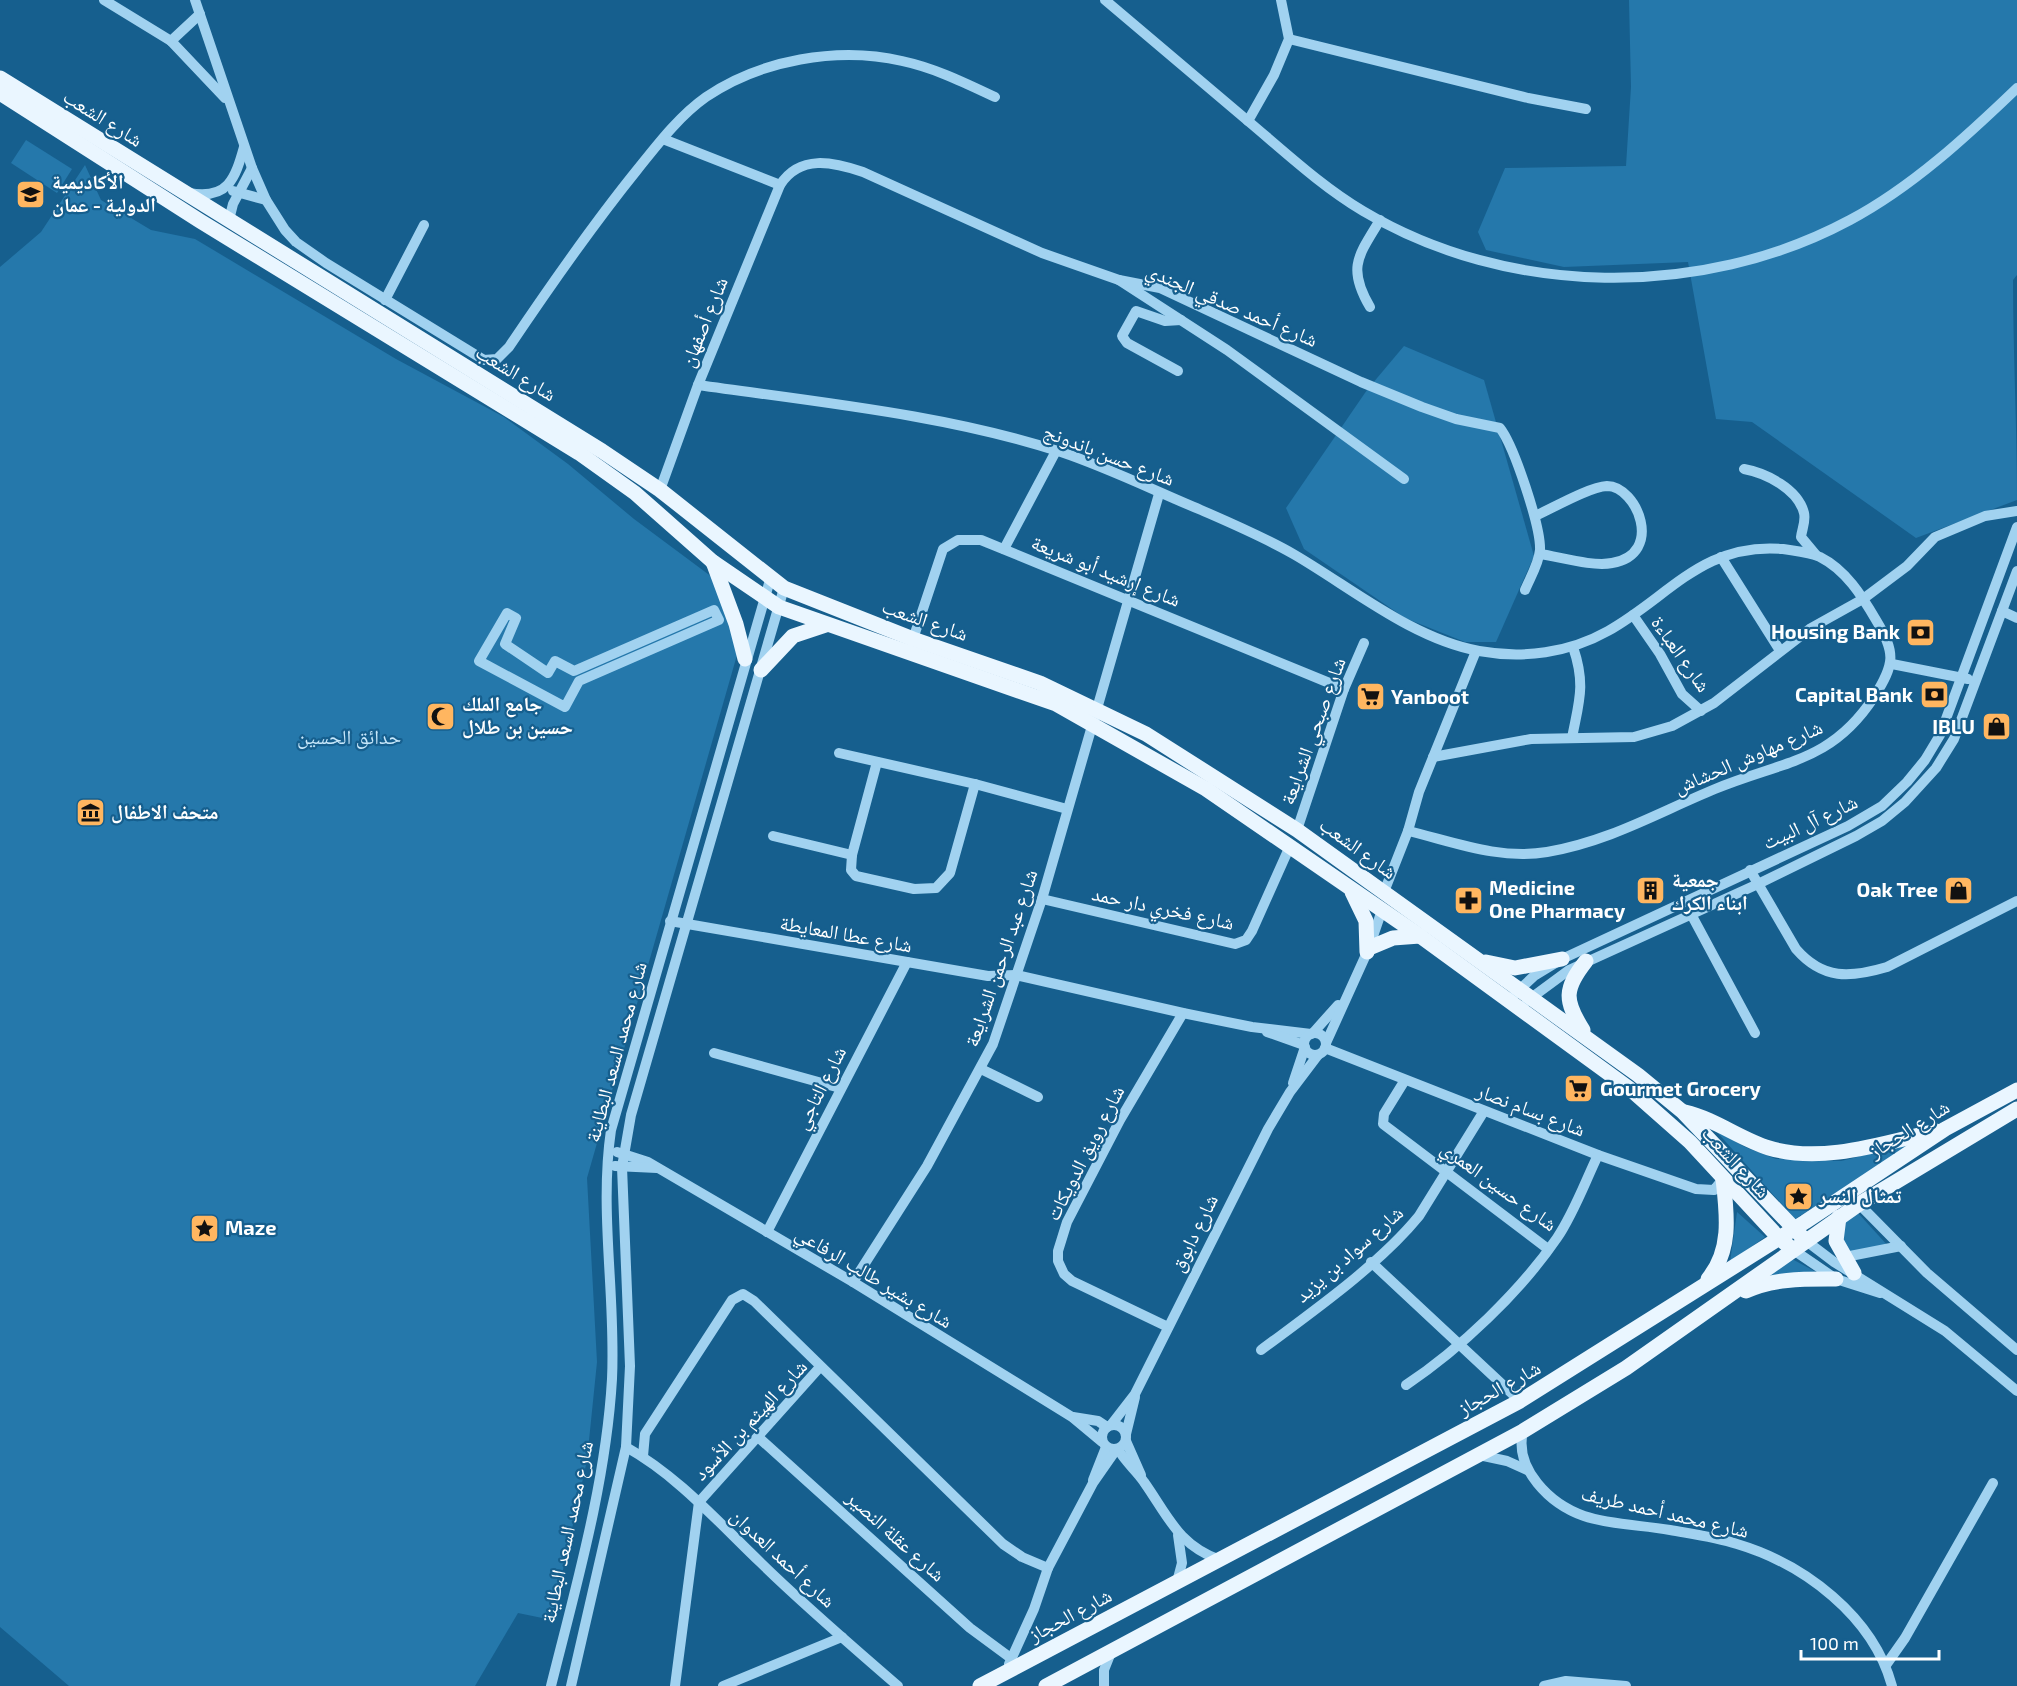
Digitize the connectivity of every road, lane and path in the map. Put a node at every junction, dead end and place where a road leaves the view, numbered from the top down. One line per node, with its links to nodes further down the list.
1 (104, 0): 7 (street)
2 (195, 0): 5 (street)
3 (1105, 0): 15 (street)
4 (1281, 0): 6 (street)
5 (200, 14): 7 (street); 12 (street)
6 (1289, 39): 13 (street); 15 (street)
7 (171, 41): 12 (street)
8 (0, 78): 14 (main road, شارع الشعب)
9 (2017, 88): 26 (street)
10 (0, 93): 14 (main road, شارع الشعب)
11 (995, 97): 16 (street)
12 (227, 100): 17 (street)
13 (1586, 109)
14 (45, 113): 22 (main road, شارع الشعب); 28 (main road, شارع الشعب)
15 (1248, 121): 26 (street)
16 (663, 139): 20 (street); 30 (street)
17 (244, 147): 18 (street); 21 (street)
18 (252, 168): 23 (street); 24 (street)
19 (791, 172): 20 (street, شارع أصفهان); 29 (street, شارع أحمد صدقي الجندي)
20 (780, 185): 34 (street, شارع أصفهان)
21 (224, 189): 22 (street); 23 (street)
22 (180, 190): 25 (main road, شارع الشعب)
23 (239, 192): 24 (street); 25 (street)
24 (266, 200): 30 (street)
25 (229, 220): 28 (main road, شارع الشعب)
26 (1380, 220): 31 (street)
27 (424, 225): 30 (street)
28 (296, 270): 38 (main road, شارع الشعب); 47 (main road, شارع الشعب)
29 (1119, 280): 32 (street); 41 (street, شارع أحمد صدقي الجندي)
30 (385, 300)
31 (1370, 307)
32 (1182, 320): 33 (street); 37 (street)
33 (1178, 371)
34 (698, 385): 35 (street, شارع حسن باندونج); 38 (street, شارع أصفهان)
35 (1056, 450): 39 (street, شارع حسن باندونج); 43 (street)
36 (1744, 469): 45 (street)
37 (1404, 479)
38 (660, 490): 49 (main road, شارع الشعب)
39 (1160, 494): 53 (street, شارع عبد الرحمن الشرايعة); 65 (street, شارع حسن باندونج)
40 (2017, 511): 54 (street)
41 (1535, 516): 44 (street, شارع أحمد صدقي الجندي); 44 (street)
42 (2017, 526): 69 (street, شارع آل البيت)
43 (1004, 549): 53 (street, شارع إرشيد أبو شريعة); 61 (street, شارع إرشيد أبو شريعة)
44 (1540, 554): 51 (street)
45 (1816, 555): 46 (street); 54 (street)
46 (1721, 557): 57 (street); 64 (street)
47 (713, 562): 52 (main road, شارع الشعب); 66 (main road)
48 (2017, 571): 56 (street, شارع آل البيت)
49 (770, 580): 50 (main road, شارع الشعب); 52 (street, شارع محمد السعد البطاينة)
50 (784, 588): 55 (street, شارع محمد السعد البطاينة); 61 (main road, شارع الشعب)
51 (1525, 590)
52 (763, 598): 55 (main road, شارع الشعب); 66 (street, شارع محمد السعد البطاينة)
53 (1127, 599): 71 (street, شارع إرشيد أبو شريعة); 72 (street, شارع عبد الرحمن الشرايعة)
54 (1863, 599): 64 (street); 67 (street)
55 (779, 607): 60 (main road, شارع الشعب); 68 (street, شارع محمد السعد البطاينة)
56 (2002, 611): 58 (street); 70 (street, شارع آل البيت)
57 (1633, 615): 63 (street); 73 (street, شارع العباءة)
58 (2017, 618)
59 (719, 620): 59 (street)
60 (826, 625): 68 (main road); 74 (main road, شارع الشعب)
61 (913, 639): 72 (main road, شارع الشعب)
62 (1364, 643): 71 (street, شارع صبحي الشرايعة)
63 (1573, 647): 65 (street); 75 (street)
64 (1779, 649): 73 (street)
65 (1476, 651): 77 (street)
66 (745, 659): 94 (street, شارع محمد السعد البطاينة)
67 (1892, 664): 69 (street); 82 (street, شارع مهاوش الحشاش)
68 (761, 670): 95 (street, شارع محمد السعد البطاينة)
69 (1962, 677): 70 (street); 86 (street, شارع آل البيت)
70 (1976, 682): 87 (street, شارع آل البيت)
71 (1344, 689): 81 (street, شارع صبحي الشرايعة)
72 (1096, 709): 74 (street, شارع عبد الرحمن الشرايعة); 81 (main road, شارع الشعب)
73 (1701, 711): 75 (street)
74 (1091, 724): 80 (street, شارع عبد الرحمن الشرايعة); 84 (main road, شارع الشعب)
75 (1572, 738): 77 (street)
76 (839, 753): 78 (street)
77 (1432, 757): 82 (street)
78 (877, 762): 79 (street); 85 (street)
79 (975, 784): 80 (street); 85 (street)
80 (1067, 809): 90 (street, شارع عبد الرحمن الشرايعة)
81 (1297, 830): 89 (main road, شارع الشعب)
82 (1408, 831): 89 (street)
83 (773, 836): 85 (street)
84 (1290, 846): 88 (main road, شارع الشعب); 90 (street, شارع فخري دار حمد)
85 (852, 855)
86 (1750, 870): 87 (street); 99 (street, شارع آل البيت)
87 (1758, 884): 91 (street); 93 (street, شارع آل البيت)
88 (1348, 887): 92 (main road, شارع الشعب); 97 (main road)
89 (1384, 892): 98 (main road, شارع الشعب)
90 (1041, 899): 102 (street, شارع عبد الرحمن الشرايعة)
91 (2017, 901)
92 (1382, 910): 96 (main road, شارع الشعب); 97 (street, شارع دابوق)
93 (1690, 914): 100 (street, شارع آل البيت); 107 (street)
94 (670, 921): 95 (street, شارع عطا المعايطة); 123 (street, شارع محمد السعد البطاينة)
95 (688, 924): 101 (street, شارع عطا المعايطة); 124 (street, شارع محمد السعد البطاينة)
96 (1419, 936): 97 (main road); 104 (main road, شارع الشعب)
97 (1368, 950): 103 (street, شارع دابوق)
98 (1468, 955): 99 (main road); 104 (main road, شارع الشعب)
99 (1562, 959): 104 (street, شارع آل البيت)
100 (1586, 961): 104 (street, شارع آل البيت); 109 (main road)
101 (907, 962): 102 (street, شارع عطا المعايطة); 115 (street, شارع التاجي)
102 (1016, 975): 105 (street); 113 (street, شارع عبد الرحمن الشرايعة)
103 (1345, 998): 108 (street, شارع دابوق); 111 (street, شارع دابوق)
104 (1520, 998): 109 (main road, شارع الشعب); 130 (main road, شارع الشعب)
105 (1183, 1013): 106 (street); 147 (street, شارع رويق الدويكات)
106 (1252, 1027): 108 (street); 110 (street)
107 (1755, 1033)
108 (1312, 1034): 110 (street, شارع دابوق); 111 (street)
109 (1586, 1035): 121 (main road, شارع الشعب)
110 (1305, 1046): 111 (street); 117 (street, شارع دابوق)
111 (1323, 1049): 114 (street, شارع بسام نصار); 117 (street, شارع دابوق)
112 (714, 1053): 115 (street)
113 (981, 1069): 118 (street); 143 (street, شارع عبد الرحمن الشرايعة)
114 (1405, 1080): 120 (street, شارع بسام نصار); 129 (street, شارع حسين العمري)
115 (840, 1088): 134 (street, شارع التاجي)
116 (2017, 1090): 122 (main road, شارع الحجاز)
117 (1290, 1092): 147 (street, شارع دابوق)
118 (1038, 1097)
119 (2017, 1109): 131 (main road, شارع الحجاز)
120 (1484, 1111): 125 (street, شارع بسام نصار); 129 (street, شارع سواد بن يزيد)
121 (1683, 1112): 122 (main road); 133 (main road, شارع الشعب)
122 (1945, 1129): 133 (main road, شارع الحجاز)
123 (608, 1150): 124 (street, شارع بشير طالب الرفاعي); 126 (street, شارع محمد السعد البطاينة)
124 (623, 1153): 127 (street, شارع محمد السعد البطاينة); 128 (street, شارع بشير طالب الرفاعي)
125 (1598, 1155): 130 (street, شارع بسام نصار); 138 (street, شارع حسين العمري)
126 (606, 1165): 127 (street, شارع بشير طالب الرفاعي); 176 (street, شارع محمد السعد البطاينة)
127 (622, 1167): 128 (street, شارع بشير طالب الرفاعي); 161 (street, شارع محمد السعد البطاينة)
128 (657, 1168): 134 (street, شارع بشير طالب الرفاعي)
129 (1446, 1170): 138 (street, شارع حسين العمري); 140 (street, شارع سواد بن يزيد)
130 (1723, 1179): 135 (main road, شارع الشعب); 144 (main road)
131 (1859, 1204): 132 (main road, شارع الحجاز); 137 (street)
132 (1839, 1217): 136 (main road, شارع الحجاز); 139 (main road)
133 (1793, 1229): 135 (main road, شارع الحجاز); 136 (main road, شارع الشعب)
134 (767, 1232): 143 (street, شارع بشير طالب الرفاعي)
135 (1778, 1237): 136 (main road, شارع الشعب); 144 (main road, شارع الحجاز)
136 (1799, 1244): 141 (street); 142 (street); 146 (main road, شارع الحجاز)
137 (1901, 1246): 139 (street); 150 (street)
138 (1548, 1249): 148 (street)
139 (1845, 1257): 141 (main road)
140 (1371, 1262): 148 (street); 149 (street, شارع سواد بن يزيد)
141 (1854, 1273): 145 (street)
142 (1836, 1279): 145 (street); 146 (main road)
143 (853, 1282): 156 (street, شارع بشير طالب الرفاعي)
144 (1704, 1284): 155 (main road, شارع الحجاز)
145 (1883, 1294): 153 (street)
146 (1721, 1302): 158 (main road, شارع الحجاز)
147 (1168, 1327): 154 (street, شارع دابوق)
148 (1460, 1345): 152 (street); 155 (street)
149 (1261, 1350)
150 (2017, 1350)
151 (820, 1367): 159 (street, شارع الهيثم بن الأسود); 163 (street); 169 (street, شارع الهيثم بن الأسود)
152 (1406, 1384)
153 (2017, 1391)
154 (1136, 1394): 157 (street, شارع دابوق); 160 (street, شارع دابوق)
155 (1520, 1401): 168 (main road, شارع الحجاز)
156 (1072, 1417): 157 (street, شارع بشير طالب الرفاعي); 160 (street, شارع بشير طالب الرفاعي)
157 (1109, 1426): 160 (street); 160 (street, شارع بشير طالب الرفاعي)
158 (1523, 1431): 162 (main road, شارع الحجاز); 164 (street)
159 (758, 1437): 166 (street, شارع الهيثم بن الأسود); 173 (street, شارع عقلة النصير)
160 (1116, 1444): 167 (street, شارع بشير طالب الرفاعي); 169 (street)
161 (626, 1447): 163 (street, شارع أحمد العدوان); 177 (street, شارع محمد السعد البطاينة)
162 (1479, 1455): 164 (street, شارع محمد أحمد طريف); 172 (main road, شارع الحجاز)
163 (643, 1456): 166 (street, شارع أحمد العدوان)
164 (1527, 1470): 174 (street, شارع محمد أحمد طريف)
165 (1994, 1483): 174 (street)
166 (699, 1502): 171 (street, شارع أحمد العدوان); 178 (street, شارع الهيثم بن الأسود)
167 (1178, 1535): 168 (street, شارع بشير طالب الرفاعي); 170 (street, شارع بشير طالب الرفاعي)
168 (1220, 1560): 170 (main road, شارع الحجاز)
169 (1048, 1568): 173 (street)
170 (1177, 1582): 175 (main road, شارع الحجاز)
171 (842, 1637): 179 (street); 180 (street, شارع أحمد العدوان)
172 (1112, 1650): 182 (main road, شارع الحجاز); 183 (street)
173 (1012, 1659): 175 (street)
174 (1886, 1665): 186 (street, شارع محمد أحمد طريف)
175 (1002, 1674): 181 (main road, شارع الحجاز)
176 (550, 1686)
177 (571, 1686)
178 (675, 1686)
179 (723, 1686)
180 (898, 1686)
181 (980, 1686)
182 (1046, 1686)
183 (1104, 1686)
184 (1544, 1686): 185 (street)
185 (1626, 1686)
186 (1892, 1686)

